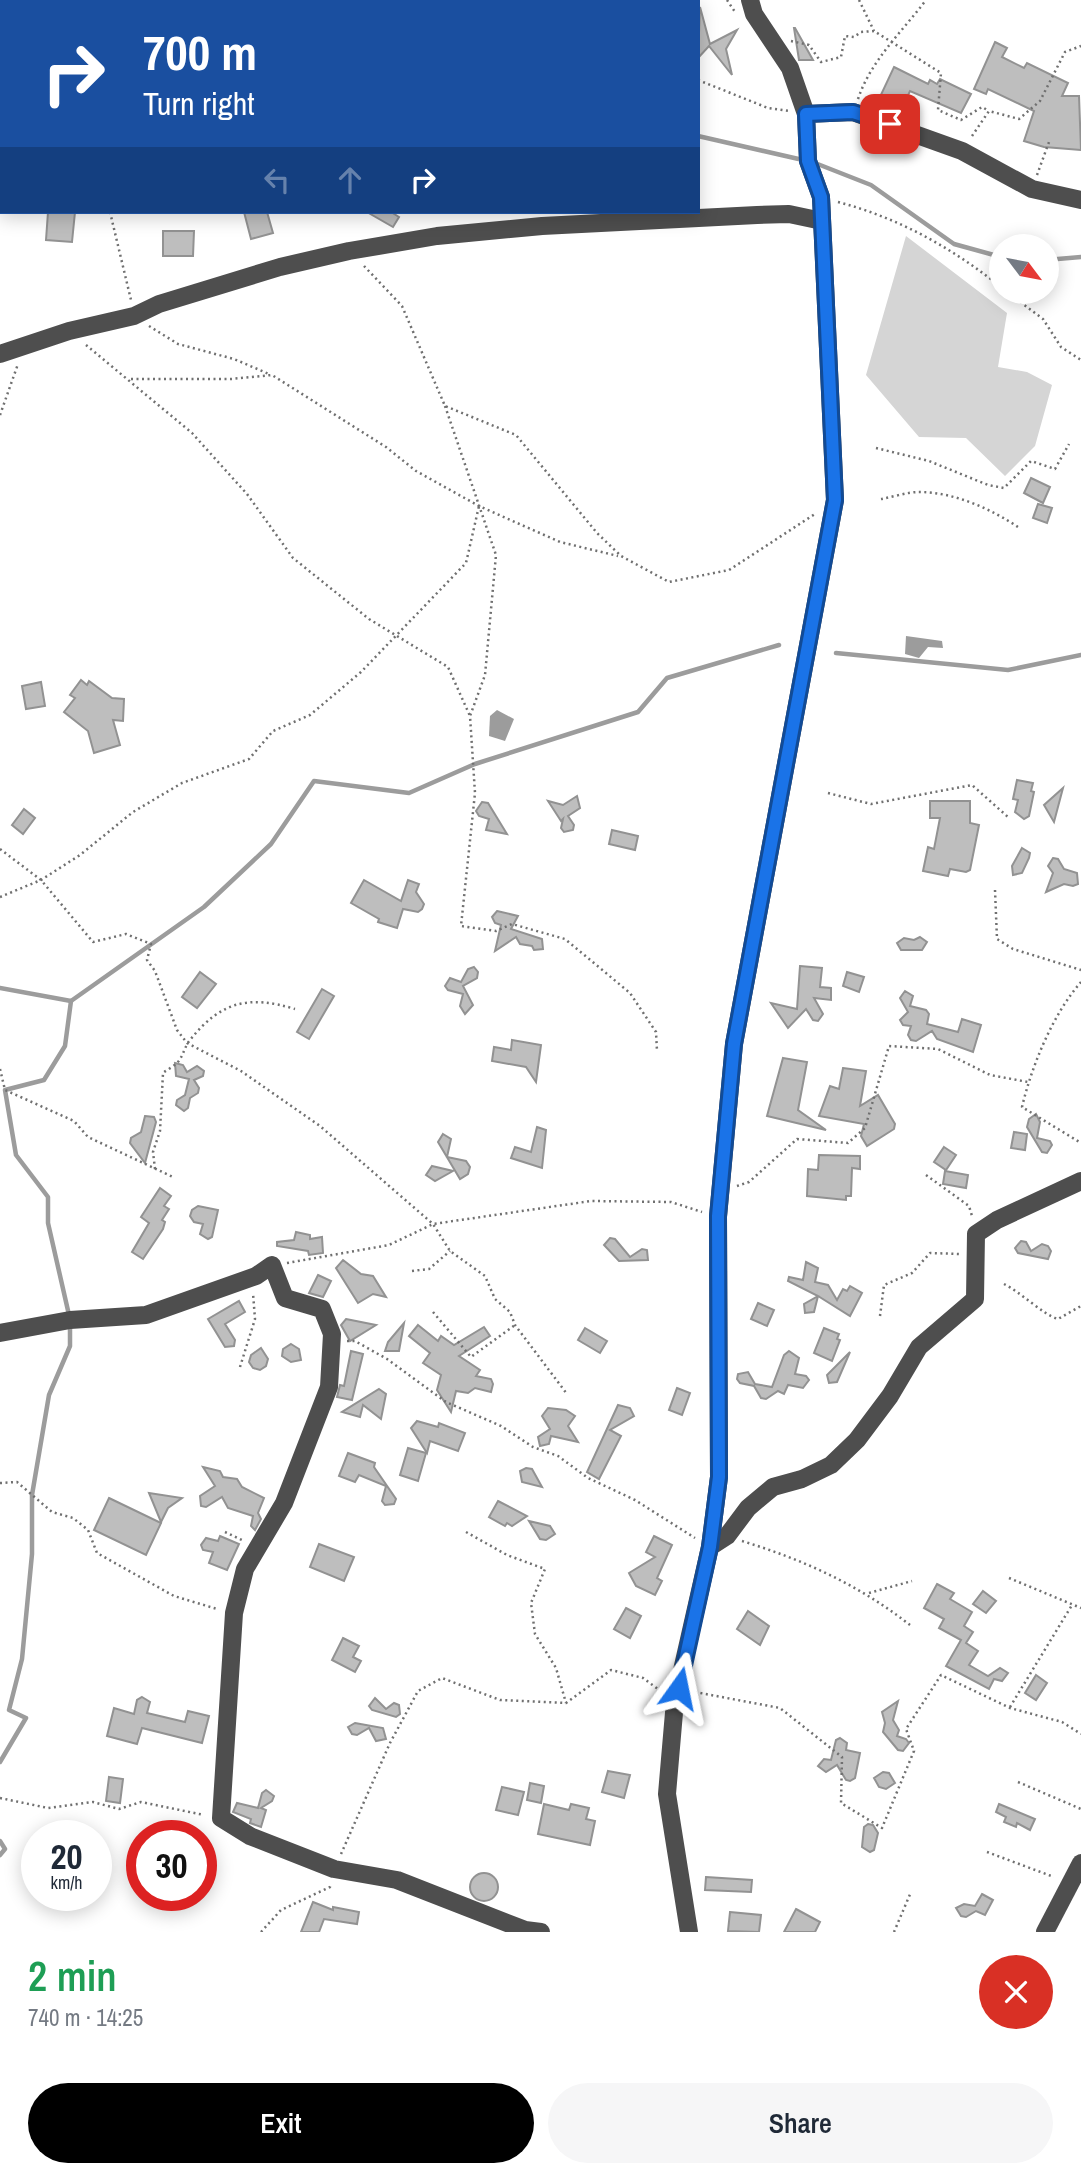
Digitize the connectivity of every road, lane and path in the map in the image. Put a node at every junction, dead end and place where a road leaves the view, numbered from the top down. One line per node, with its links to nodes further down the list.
1 (727, 0): 5 (path)
2 (750, 0): 7 (street)
3 (859, 0): 6 (path)
4 (926, 0): 8 (path)
5 (738, 16)
6 (874, 32): 7 (path); 8 (path)
7 (770, 36): 13 (street)
8 (892, 45): 11 (path); 12 (path)
9 (1081, 46): 11 (path)
10 (700, 81): 13 (path)
11 (989, 111): 15 (path)
12 (853, 112): 13 (street); 15 (street)
13 (806, 114): 17 (street)
14 (1049, 142): 16 (path)
15 (962, 150): 16 (street)
16 (1032, 189): 18 (street)
17 (821, 197): 20 (street); 22 (path)
18 (1081, 200)
19 (110, 214): 24 (path)
20 (822, 221): 21 (street); 36 (street)
21 (349, 251): 24 (street); 31 (path)
22 (989, 279)
23 (1023, 304): 28 (path)
24 (135, 316): 25 (street); 29 (path)
25 (69, 331): 26 (street); 30 (path)
26 (23, 348): 27 (street); 32 (path)
27 (0, 354)
28 (1081, 360)
29 (272, 375): 30 (path); 37 (path)
30 (131, 379): 40 (path)
31 (445, 406): 37 (path); 39 (path)
32 (0, 415)
33 (1069, 444): 34 (path)
34 (876, 448)
35 (881, 499): 38 (path)
36 (835, 500): 39 (path); 60 (street)
37 (479, 506): 39 (path); 40 (path); 41 (path)
38 (1018, 527)
39 (621, 556)
40 (396, 635): 41 (path); 45 (path)
41 (470, 716): 52 (path)
42 (828, 793): 43 (path)
43 (1008, 817)
44 (0, 849): 45 (path)
45 (41, 880): 47 (path); 51 (path)
46 (995, 890): 48 (path)
47 (0, 897)
48 (1081, 970)
49 (1081, 982): 54 (path)
50 (295, 1009): 51 (path)
51 (187, 1042): 56 (path); 62 (path)
52 (657, 1051)
53 (0, 1069): 56 (path)
54 (1028, 1082): 55 (path); 60 (path)
55 (1081, 1143)
56 (155, 1168): 58 (path)
57 (926, 1175): 63 (path)
58 (173, 1177)
59 (1081, 1181): 63 (street)
60 (720, 1191): 61 (street)
61 (718, 1216): 62 (path); 82 (street)
62 (433, 1224): 64 (path); 65 (path)
63 (976, 1234): 71 (path); 80 (street)
64 (450, 1251): 66 (path); 72 (path)
65 (272, 1265): 67 (street); 74 (street)
66 (412, 1271)
67 (252, 1275): 73 (street); 75 (path)
68 (1004, 1284): 69 (path)
69 (1081, 1306)
70 (433, 1312): 72 (path)
71 (880, 1316)
72 (515, 1325): 76 (path)
73 (0, 1333)
74 (333, 1343): 81 (street); 82 (path)
75 (240, 1367)
76 (566, 1394)
77 (0, 1483): 88 (path)
78 (225, 1532): 81 (path)
79 (466, 1532): 91 (path)
80 (727, 1536): 82 (street); 85 (path)
81 (258, 1547): 88 (street)
82 (710, 1547): 90 (street)
83 (1009, 1578): 86 (path)
84 (912, 1581): 85 (path)
85 (869, 1594): 89 (path)
86 (1072, 1605): 87 (path); 92 (path)
87 (1081, 1608)
88 (234, 1613): 97 (street)
89 (910, 1625)
90 (677, 1695): 91 (path); 92 (path); 105 (street)
91 (566, 1703): 100 (path)
92 (1010, 1708): 93 (path)
93 (1081, 1734)
94 (1018, 1782): 96 (path)
95 (0, 1798): 97 (path)
96 (1081, 1809)
97 (221, 1818): 100 (street)
98 (987, 1852): 101 (path)
99 (1081, 1863): 101 (street)
100 (334, 1870): 103 (path); 104 (street)
101 (1070, 1883): 107 (street)
102 (911, 1892): 106 (path)
103 (261, 1932)
104 (541, 1932)
105 (689, 1932)
106 (894, 1932)
107 (1045, 1932)

